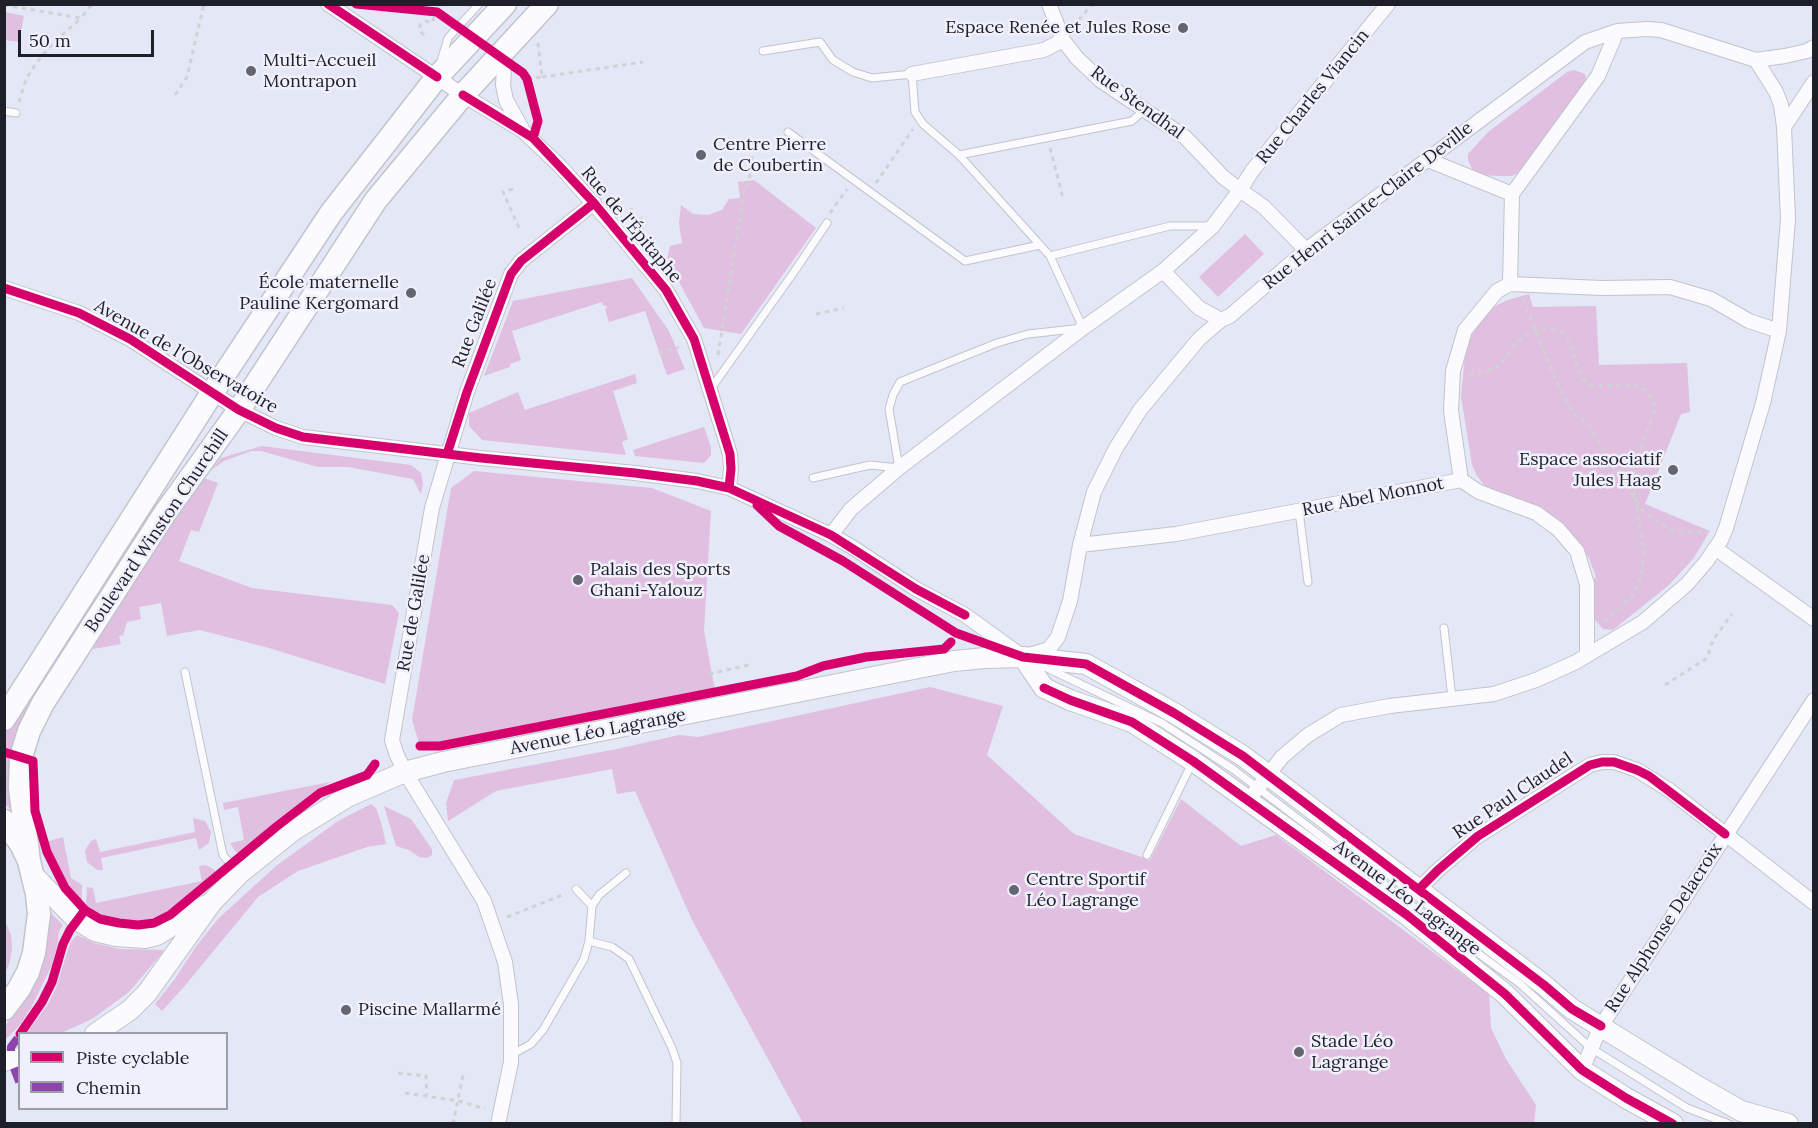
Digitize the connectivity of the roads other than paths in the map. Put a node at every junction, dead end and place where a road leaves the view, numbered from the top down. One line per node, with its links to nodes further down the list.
1 (328, 4): 14 (street, Rue de l'Épitaphe)
2 (478, 4): 14 (lane)
3 (505, 4): 14 (main road, Boulevard Winston Churchill)
4 (548, 4): 10 (main road, Boulevard Winston Churchill)
5 (1049, 4): 8 (street, Rue Stendhal)
6 (1388, 4): 25 (street, Rue Charles Viancin)
7 (1617, 32): 12 (street, Rue Henri Sainte-Claire Deville); 24 (street, Rue Henri Sainte-Claire Deville); 26 (street)
8 (1063, 40): 13 (street); 17 (street, Rue Stendhal)
9 (1814, 47): 12 (street, Rue Henri Sainte-Claire Deville)
10 (505, 51): 16 (main road, Boulevard Winston Churchill); 21 (street, Rue de l'Épitaphe)
11 (763, 51): 13 (lane)
12 (1756, 60): 20 (street)
13 (912, 74): 23 (lane)
14 (437, 77): 16 (street, Rue de l'Épitaphe); 40 (main road, Boulevard Winston Churchill)
15 (1814, 82): 20 (street)
16 (463, 95): 21 (street, Rue de l'Épitaphe); 41 (main road, Boulevard Winston Churchill)
17 (1144, 110): 23 (lane); 25 (street, Rue Stendhal)
18 (4, 111): 19 (lane)
19 (16, 113)
20 (1784, 127): 38 (street)
21 (523, 130): 27 (street, Rue de l'Épitaphe)
22 (788, 132): 30 (lane)
23 (959, 155): 30 (lane)
24 (1428, 160): 26 (street); 31 (street, Rue Henri Sainte-Claire Deville)
25 (1240, 190): 29 (street, Rue Charles Viancin); 31 (street, Rue Stendhal)
26 (1512, 194): 34 (street)
27 (594, 203): 39 (street, Rue de l'Épitaphe); 42 (street, Rue Galilée)
28 (826, 222): 39 (lane)
29 (1213, 226): 32 (lane); 33 (street, Rue Charles Viancin)
30 (1040, 245): 32 (lane)
31 (1306, 250): 36 (street, Rue Henri Sainte-Claire Deville)
32 (1050, 256): 37 (lane)
33 (1163, 271): 36 (street); 37 (street)
34 (1515, 285): 38 (street); 45 (street)
35 (4, 288): 40 (street, Avenue de l'Observatoire)
36 (1221, 320): 50 (street, Rue Henri Sainte-Claire Deville)
37 (1083, 328): 43 (street); 43 (lane)
38 (1779, 331): 51 (street)
39 (710, 390): 46 (street, Rue de l'Épitaphe)
40 (212, 393): 41 (street, Avenue de l'Observatoire); 60 (main road, Boulevard Winston Churchill)
41 (239, 410): 42 (street, Avenue de l'Observatoire); 67 (main road, Boulevard Winston Churchill)
42 (447, 454): 46 (street, Avenue de l'Observatoire); 62 (street, Rue de Galilée)
43 (898, 468): 44 (lane); 49 (street)
44 (813, 478)
45 (1461, 480): 48 (street, Rue Abel Monnot); 55 (street, Rue Abel Monnot)
46 (729, 488): 47 (street, Avenue de l'Observatoire)
47 (746, 495): 49 (street, Avenue de l'Observatoire); 56 (lane, Avenue de l'Observatoire)
48 (1299, 511): 50 (street, Rue Abel Monnot); 52 (lane)
49 (831, 535): 56 (street, Avenue de l'Observatoire)
50 (1080, 545): 56 (street, Rue Henri Sainte-Claire Deville)
51 (1715, 548): 53 (street); 55 (street)
52 (1308, 582)
53 (1814, 619)
54 (1444, 628): 58 (lane)
55 (1587, 655): 58 (street)
56 (1023, 657): 61 (main road, Avenue Léo Lagrange); 62 (main road, Avenue Léo Lagrange); 63 (lane, Avenue Léo Lagrange); 63 (main road, Avenue Léo Lagrange)
57 (185, 672): 69 (lane)
58 (1452, 698): 63 (street)
59 (1814, 700): 65 (street, Rue Alphonse Delacroix)
60 (4, 719)
61 (1193, 761): 63 (main road, Avenue Léo Lagrange); 66 (lane)
62 (405, 772): 69 (main road, Avenue Léo Lagrange); 80 (street, Rue de Galilée)
63 (1257, 788): 71 (main road, Avenue Léo Lagrange); 79 (lane, Avenue Léo Lagrange); 81 (main road, Avenue Léo Lagrange)
64 (4, 820): 67 (main road)
65 (1725, 834): 71 (street, Rue Paul Claudel); 73 (street, Rue Paul Claudel); 77 (street, Rue Alphonse Delacroix)
66 (1147, 855)
67 (31, 868): 72 (main road, Avenue Léo Lagrange); 76 (main road, Boulevard Winston Churchill)
68 (626, 873): 74 (lane)
69 (239, 874): 72 (main road, Avenue Léo Lagrange)
70 (576, 889): 74 (lane)
71 (1419, 890): 77 (main road, Avenue Léo Lagrange)
72 (212, 902): 78 (main road, Avenue Léo Lagrange)
73 (1814, 903)
74 (592, 906): 75 (lane)
75 (589, 941): 80 (lane); 83 (lane)
76 (4, 1010)
77 (1601, 1026): 79 (street, Rue Alphonse Delacroix); 86 (main road, Avenue Léo Lagrange)
78 (98, 1032)
79 (1591, 1048): 81 (street, Rue Alphonse Delacroix); 85 (lane, Avenue Léo Lagrange)
80 (511, 1055): 82 (street, Rue de Galilée)
81 (1582, 1070): 84 (main road, Avenue Léo Lagrange)
82 (498, 1124)
83 (676, 1124)
84 (1673, 1124)
85 (1729, 1124)
86 (1788, 1124)

